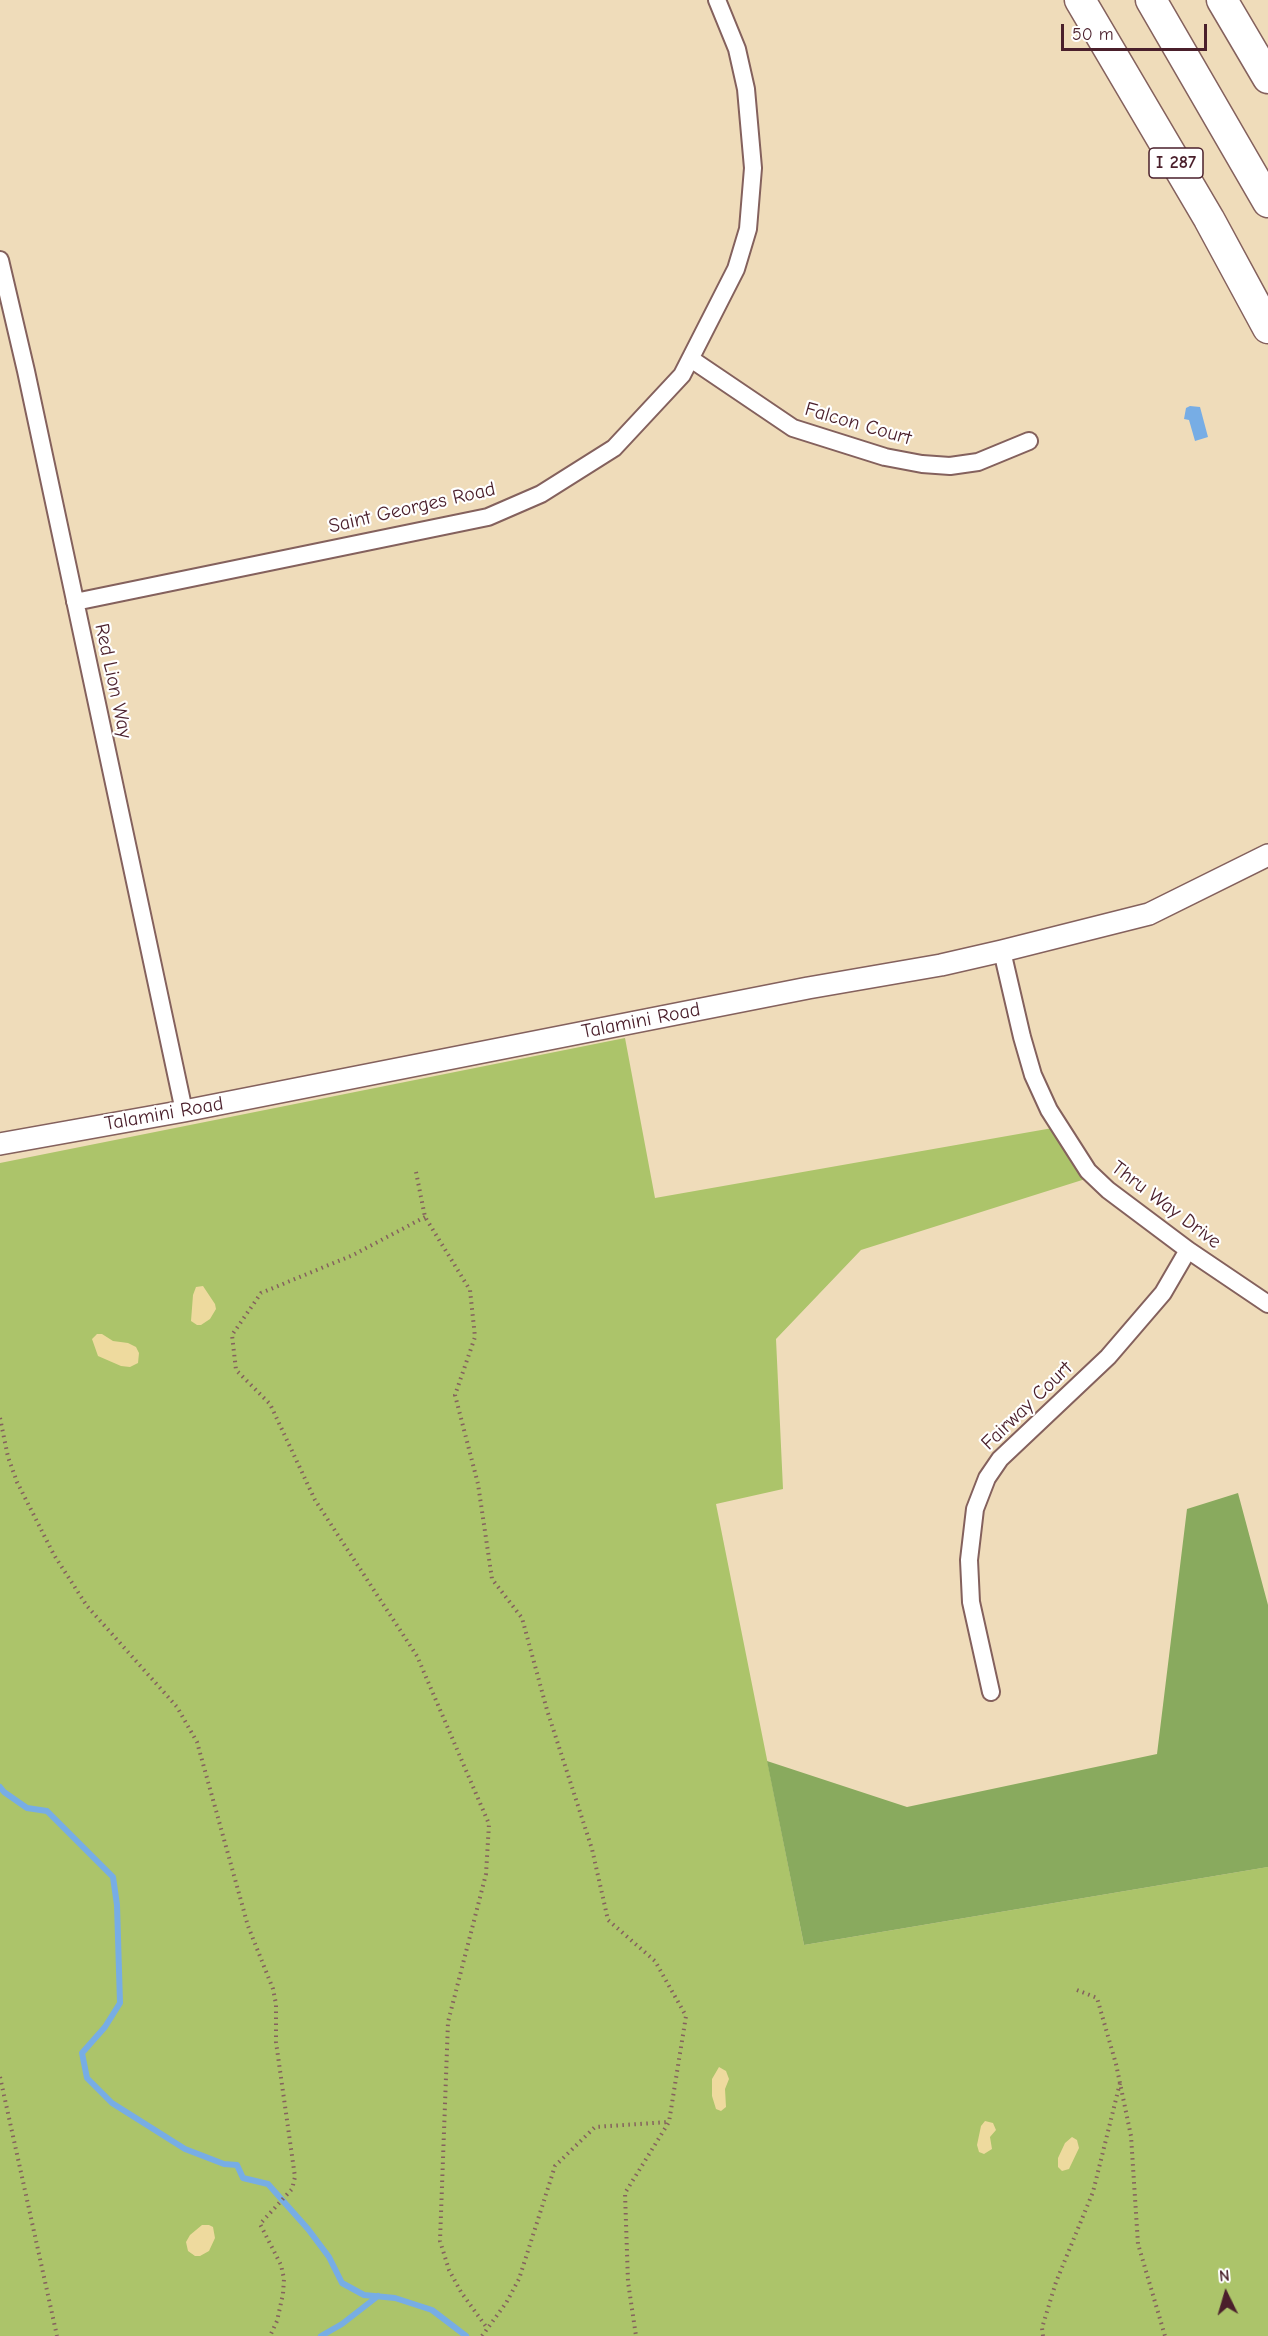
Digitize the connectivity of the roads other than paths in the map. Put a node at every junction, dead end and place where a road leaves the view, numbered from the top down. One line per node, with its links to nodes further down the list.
1 (717, 0): 9 (street, Saint Georges Road)
2 (1080, 0): 8 (highway, I 287)
3 (1151, 0): 6 (highway)
4 (1222, 0): 5 (highway)
5 (1268, 78)
6 (1268, 202)
7 (0, 260): 11 (street, Red Lion Way)
8 (1268, 328)
9 (691, 359): 10 (street, Falcon Court); 11 (street, Saint Georges Road)
10 (1029, 441)
11 (75, 602): 14 (street, Red Lion Way)
12 (1268, 855): 13 (street, Talamini Road)
13 (1002, 951): 14 (street, Talamini Road); 16 (street, Thru Way Drive)
14 (184, 1112): 15 (street, Talamini Road)
15 (0, 1144)
16 (1188, 1250): 17 (street, Thru Way Drive); 18 (street, Fairway Court)
17 (1268, 1304)
18 (991, 1692)

